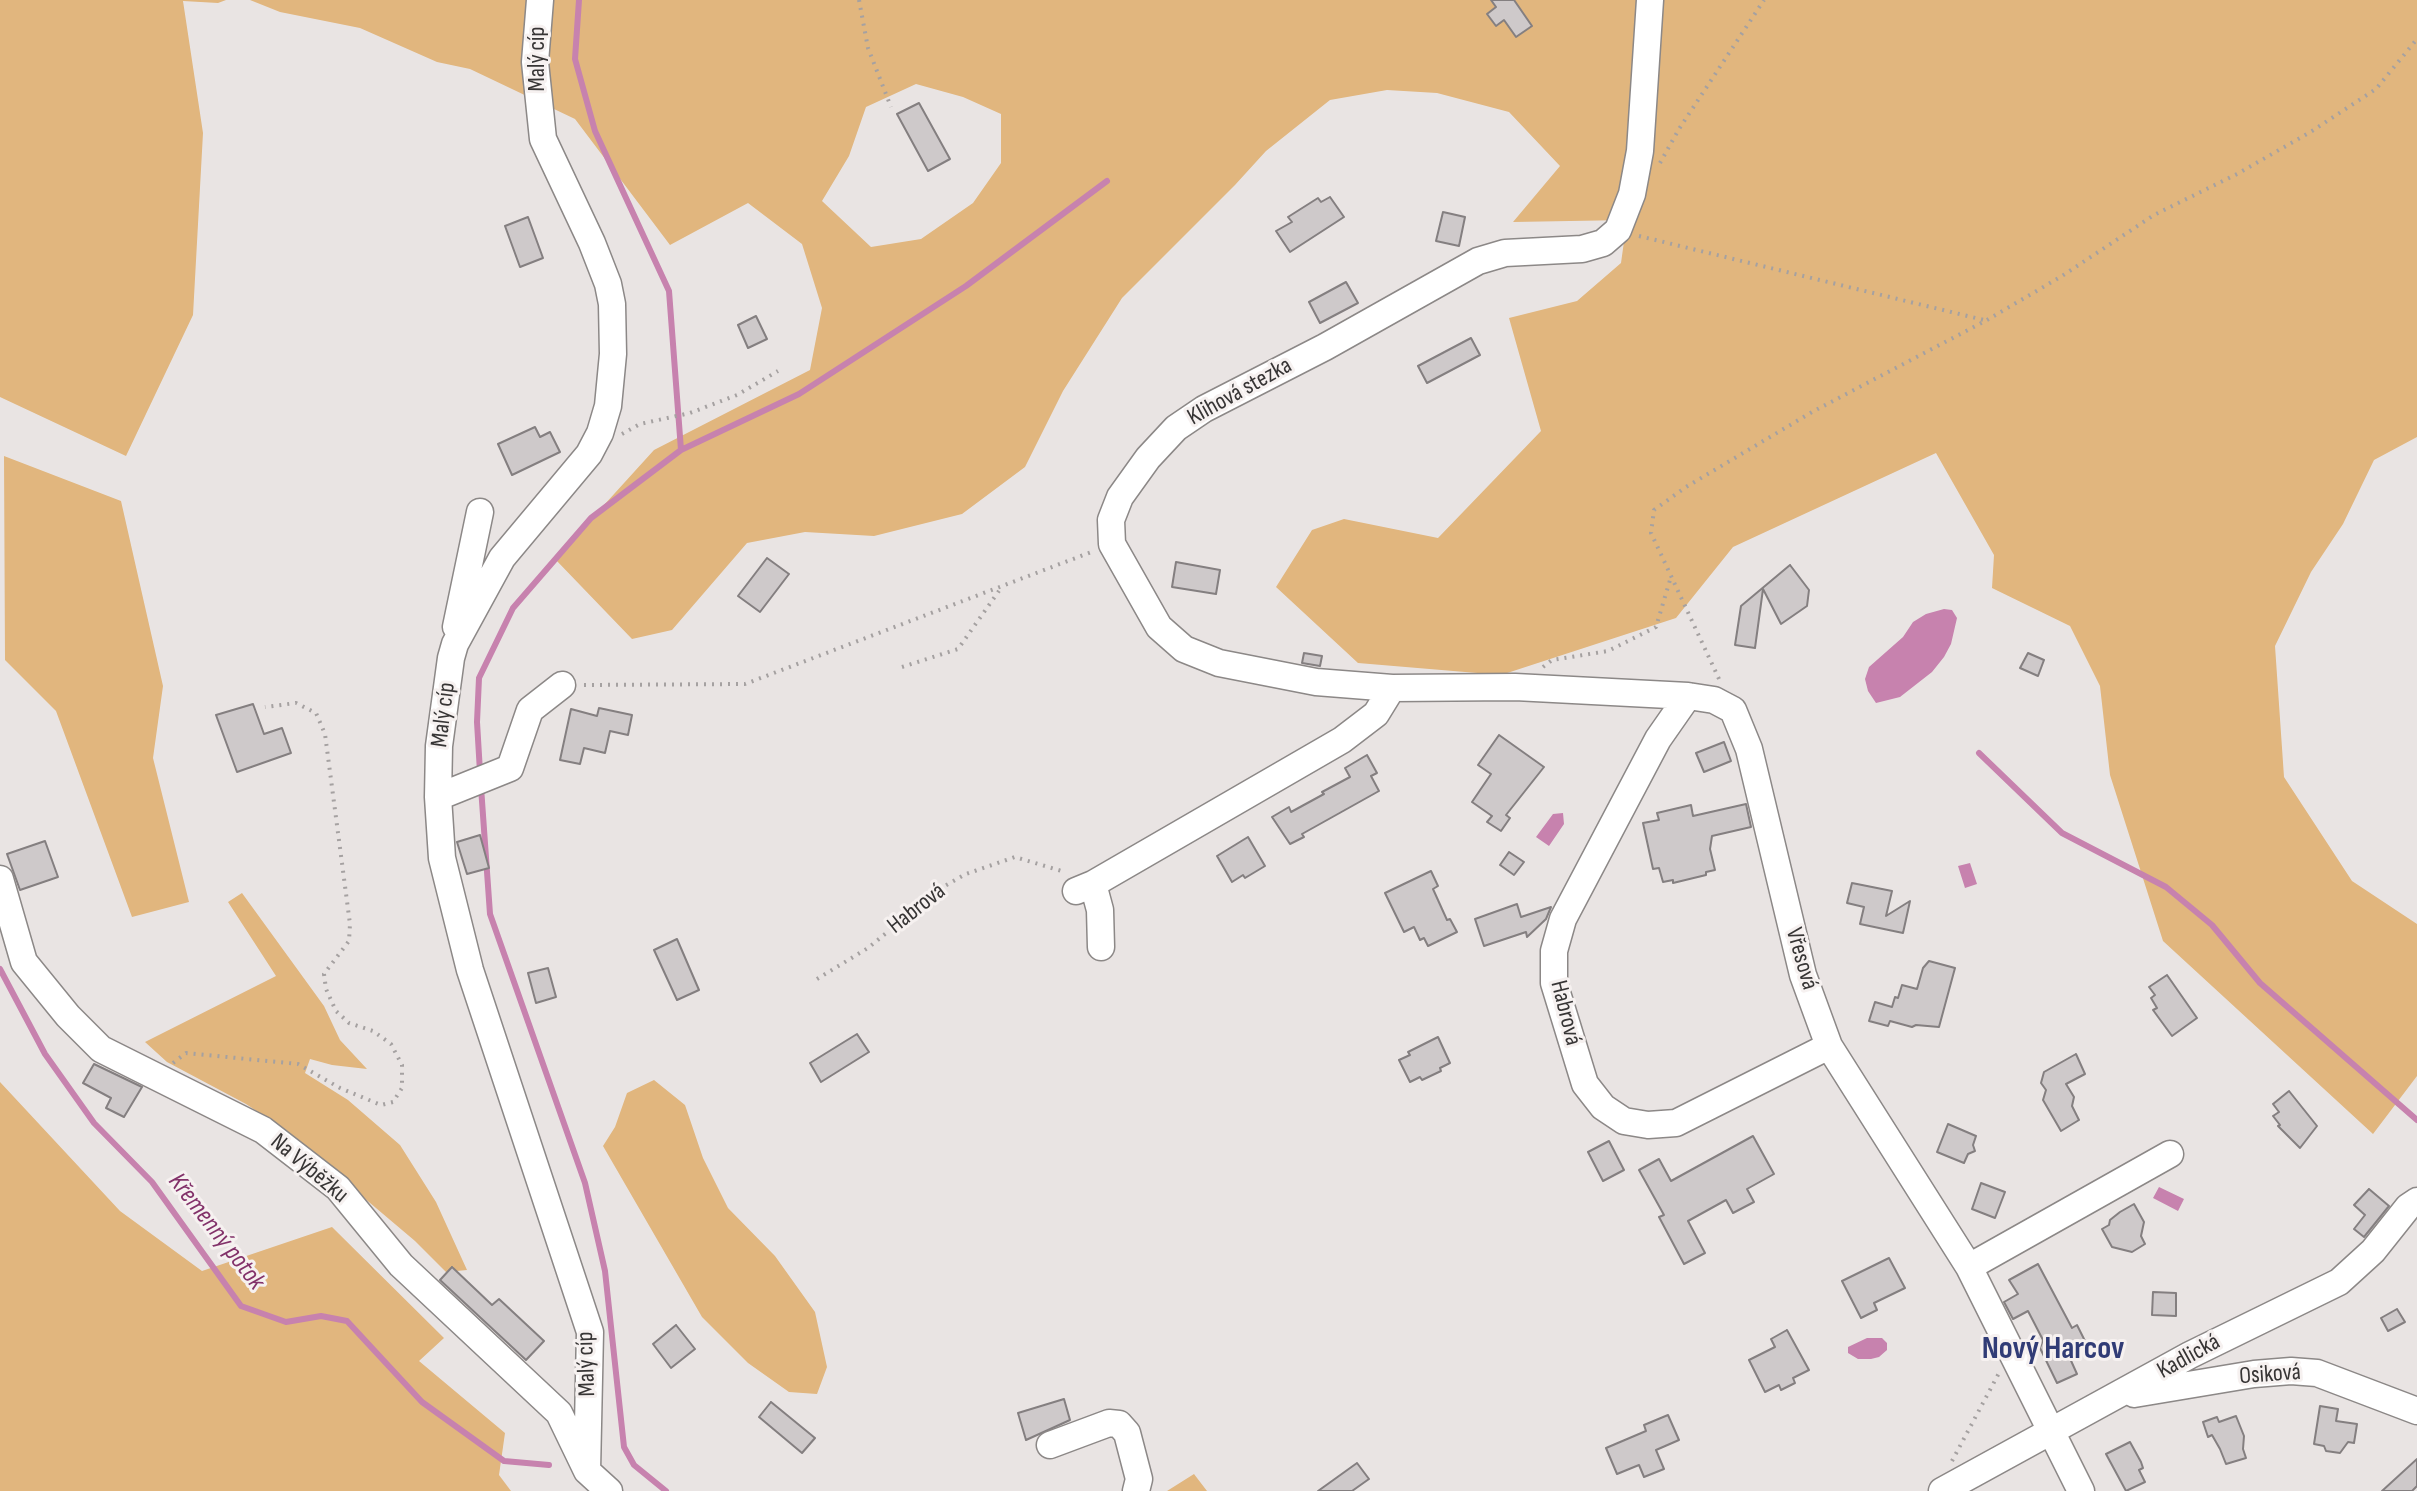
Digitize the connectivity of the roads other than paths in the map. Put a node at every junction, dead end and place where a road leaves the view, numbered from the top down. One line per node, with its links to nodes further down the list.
1 (540, 0): 4 (street, Malý cíp)
2 (1650, 0): 6 (street, Klihová stezka)
3 (480, 512): 4 (street)
4 (451, 658): 8 (street, Malý cíp)
5 (562, 685): 8 (street)
6 (1392, 688): 7 (street); 10 (street)
7 (1688, 696): 11 (street, Vřesová); 11 (street, Habrová)
8 (438, 797): 19 (street, Malý cíp)
9 (0, 879): 19 (street, Na Výběžku)
10 (1101, 947)
11 (1829, 1046): 14 (street, Vřesová)
12 (2170, 1154): 14 (street)
13 (2417, 1201): 15 (street, Kadlická)
14 (1969, 1267): 17 (street, Vřesová)
15 (2117, 1397): 16 (street, Osiková); 17 (street, Kadlická)
16 (2417, 1411)
17 (2052, 1431): 22 (street, Kadlická); 23 (street, Vřesová)
18 (1050, 1445): 21 (street)
19 (587, 1471): 20 (street, Na Výběžku)
20 (609, 1491)
21 (1136, 1491)
22 (1942, 1491)
23 (2081, 1491)

